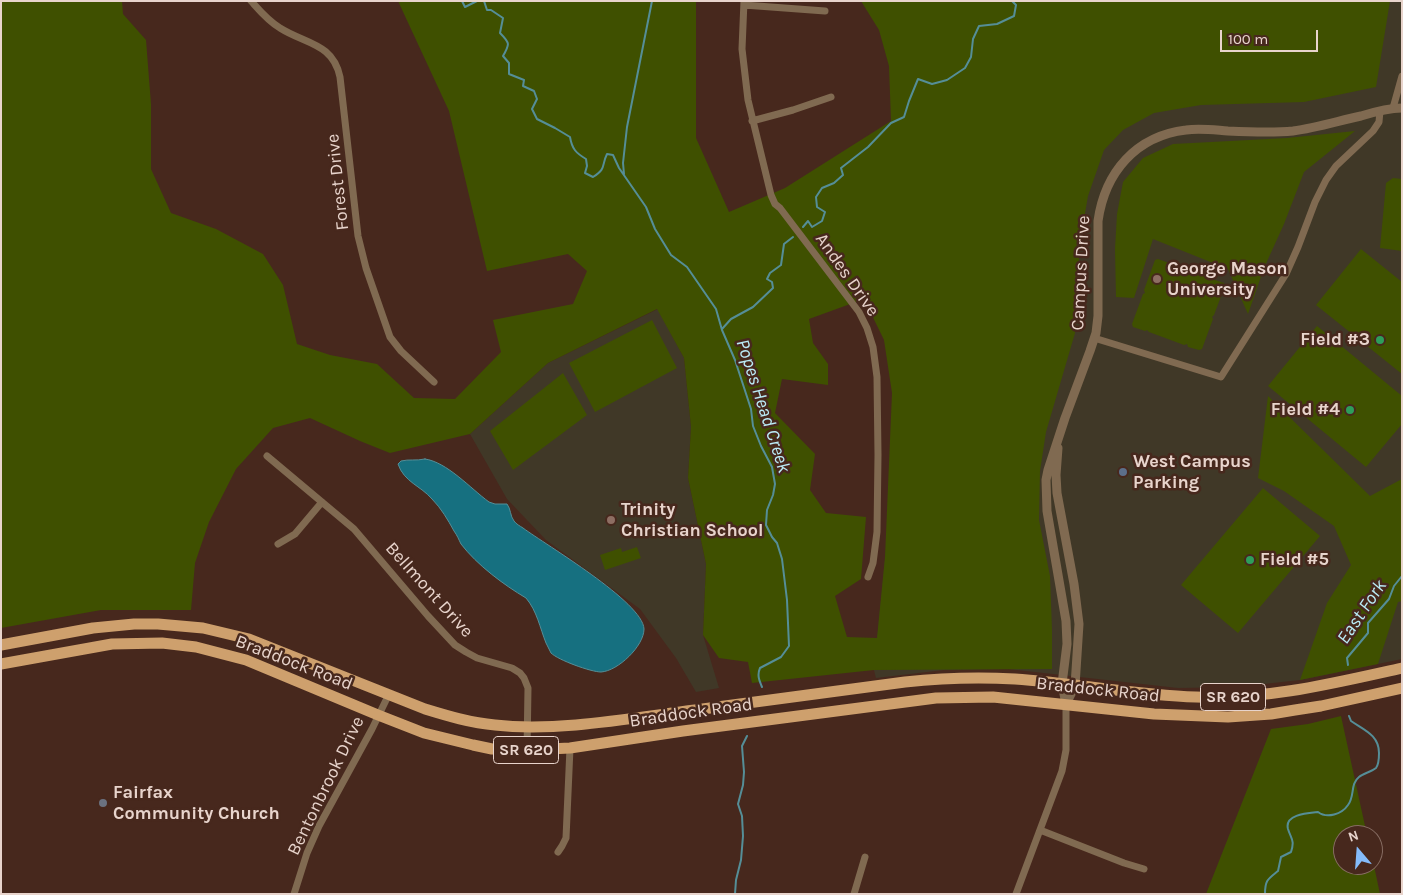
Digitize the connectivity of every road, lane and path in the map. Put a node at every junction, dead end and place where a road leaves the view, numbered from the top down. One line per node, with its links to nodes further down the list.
1 (251, 1): 10 (street, Forest Drive)
2 (744, 3): 3 (street); 8 (street, Andes Drive)
3 (825, 11)
4 (1402, 76): 6 (street)
5 (832, 97): 8 (street)
6 (1397, 108): 7 (street, Campus Drive)
7 (1380, 110): 9 (street); 9 (street, Campus Drive)
8 (752, 121): 15 (street, Andes Drive)
9 (1094, 338): 11 (street, Campus Drive)
10 (434, 382)
11 (1059, 436): 19 (street, Campus Drive); 20 (street, Campus Drive)
12 (267, 456): 13 (street, Bellmont Drive)
13 (322, 502): 14 (street); 25 (street, Bellmont Drive)
14 (278, 544)
15 (868, 578)
16 (1, 645): 22 (main road, Braddock Road / SR 620)
17 (1, 664): 24 (main road, Braddock Road / SR 620)
18 (1402, 668): 20 (main road, Braddock Road / SR 620)
19 (1062, 684): 20 (main road, Braddock Road / SR 620); 23 (street, Campus Drive); 25 (main road, Braddock Road / SR 620)
20 (1075, 686): 23 (street, Campus Drive)
21 (1402, 688): 23 (main road, Braddock Road / SR 620)
22 (389, 694): 24 (street, Bentonbrook Drive); 25 (main road, Braddock Road / SR 620)
23 (1066, 704): 26 (main road, Braddock Road / SR 620); 28 (street)
24 (378, 715): 27 (main road, Braddock Road / SR 620); 32 (street, Bentonbrook Drive)
25 (527, 727): 27 (street, Bellmont Drive)
26 (570, 748): 27 (main road, Braddock Road / SR 620); 29 (street)
27 (526, 750)
28 (1040, 830): 31 (street); 34 (street)
29 (558, 852)
30 (865, 857): 33 (street)
31 (1144, 869)
32 (294, 894)
33 (854, 894)
34 (1016, 894)

